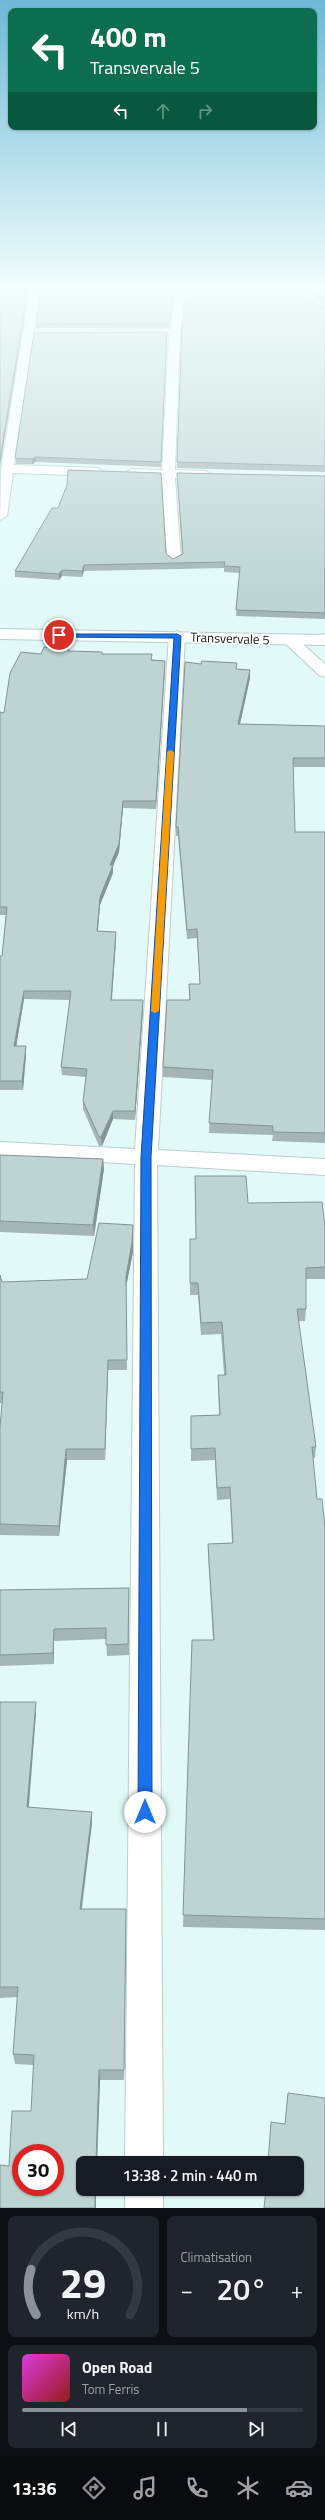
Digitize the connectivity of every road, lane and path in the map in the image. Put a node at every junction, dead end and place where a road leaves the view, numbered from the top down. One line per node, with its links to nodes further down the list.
1 (20, 392): 3 (street)
2 (172, 392): 4 (street)
3 (5, 464): 4 (street); 6 (street)
4 (168, 475): 5 (street); 7 (street)
5 (215, 475)
6 (0, 516)
7 (174, 560)
8 (0, 634): 9 (street, Transvervale 5)
9 (177, 636): 10 (street, Transvervale 5); 14 (street)
10 (292, 641): 11 (street, Transvervale 5); 12 (street)
11 (322, 641)
12 (325, 672)
13 (0, 1149): 14 (street)
14 (146, 1157): 15 (street); 16 (street)
15 (325, 1167)
16 (144, 2156)
17 (144, 2196): 18 (street)
18 (144, 2208)

